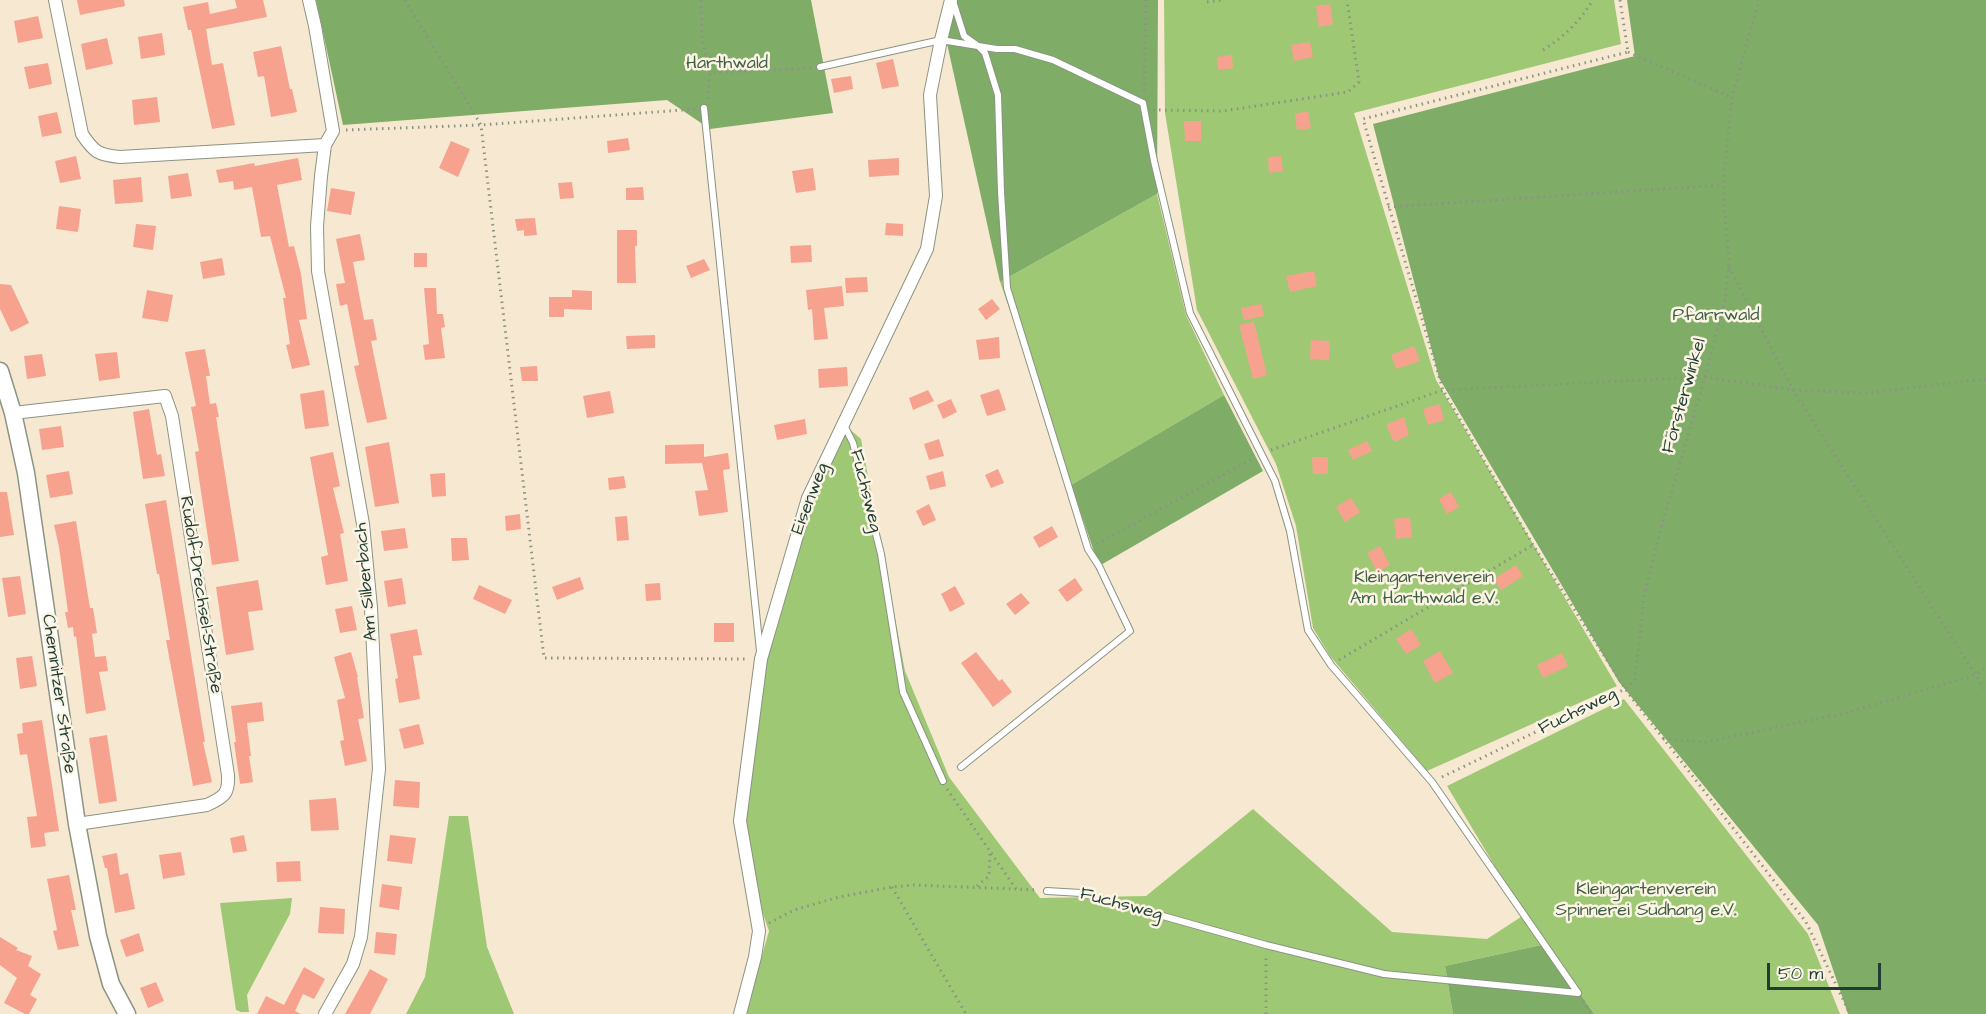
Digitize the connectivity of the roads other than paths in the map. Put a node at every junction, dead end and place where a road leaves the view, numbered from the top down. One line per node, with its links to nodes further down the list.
1 (55, 0): 8 (street)
2 (309, 0): 8 (street, Am Silberbach)
3 (952, 0): 4 (street, Eisenweg); 5 (lane)
4 (940, 40): 5 (lane); 6 (lane); 11 (street, Eisenweg)
5 (978, 46): 13 (lane); 16 (lane, Fuchsweg)
6 (820, 67)
7 (704, 108): 12 (lane)
8 (325, 145): 18 (street, Am Silberbach)
9 (0, 371): 10 (street, Chemnitzer Straße)
10 (13, 413): 15 (street, Chemnitzer Straße); 15 (street, Rudolf-Drechsel-Straße)
11 (843, 423): 12 (street, Eisenweg); 14 (lane, Fuchsweg)
12 (761, 659): 19 (street, Eisenweg)
13 (961, 767)
14 (943, 781)
15 (77, 824): 17 (street, Chemnitzer Straße)
16 (1047, 891)
17 (127, 1014)
18 (325, 1014)
19 (740, 1014)

